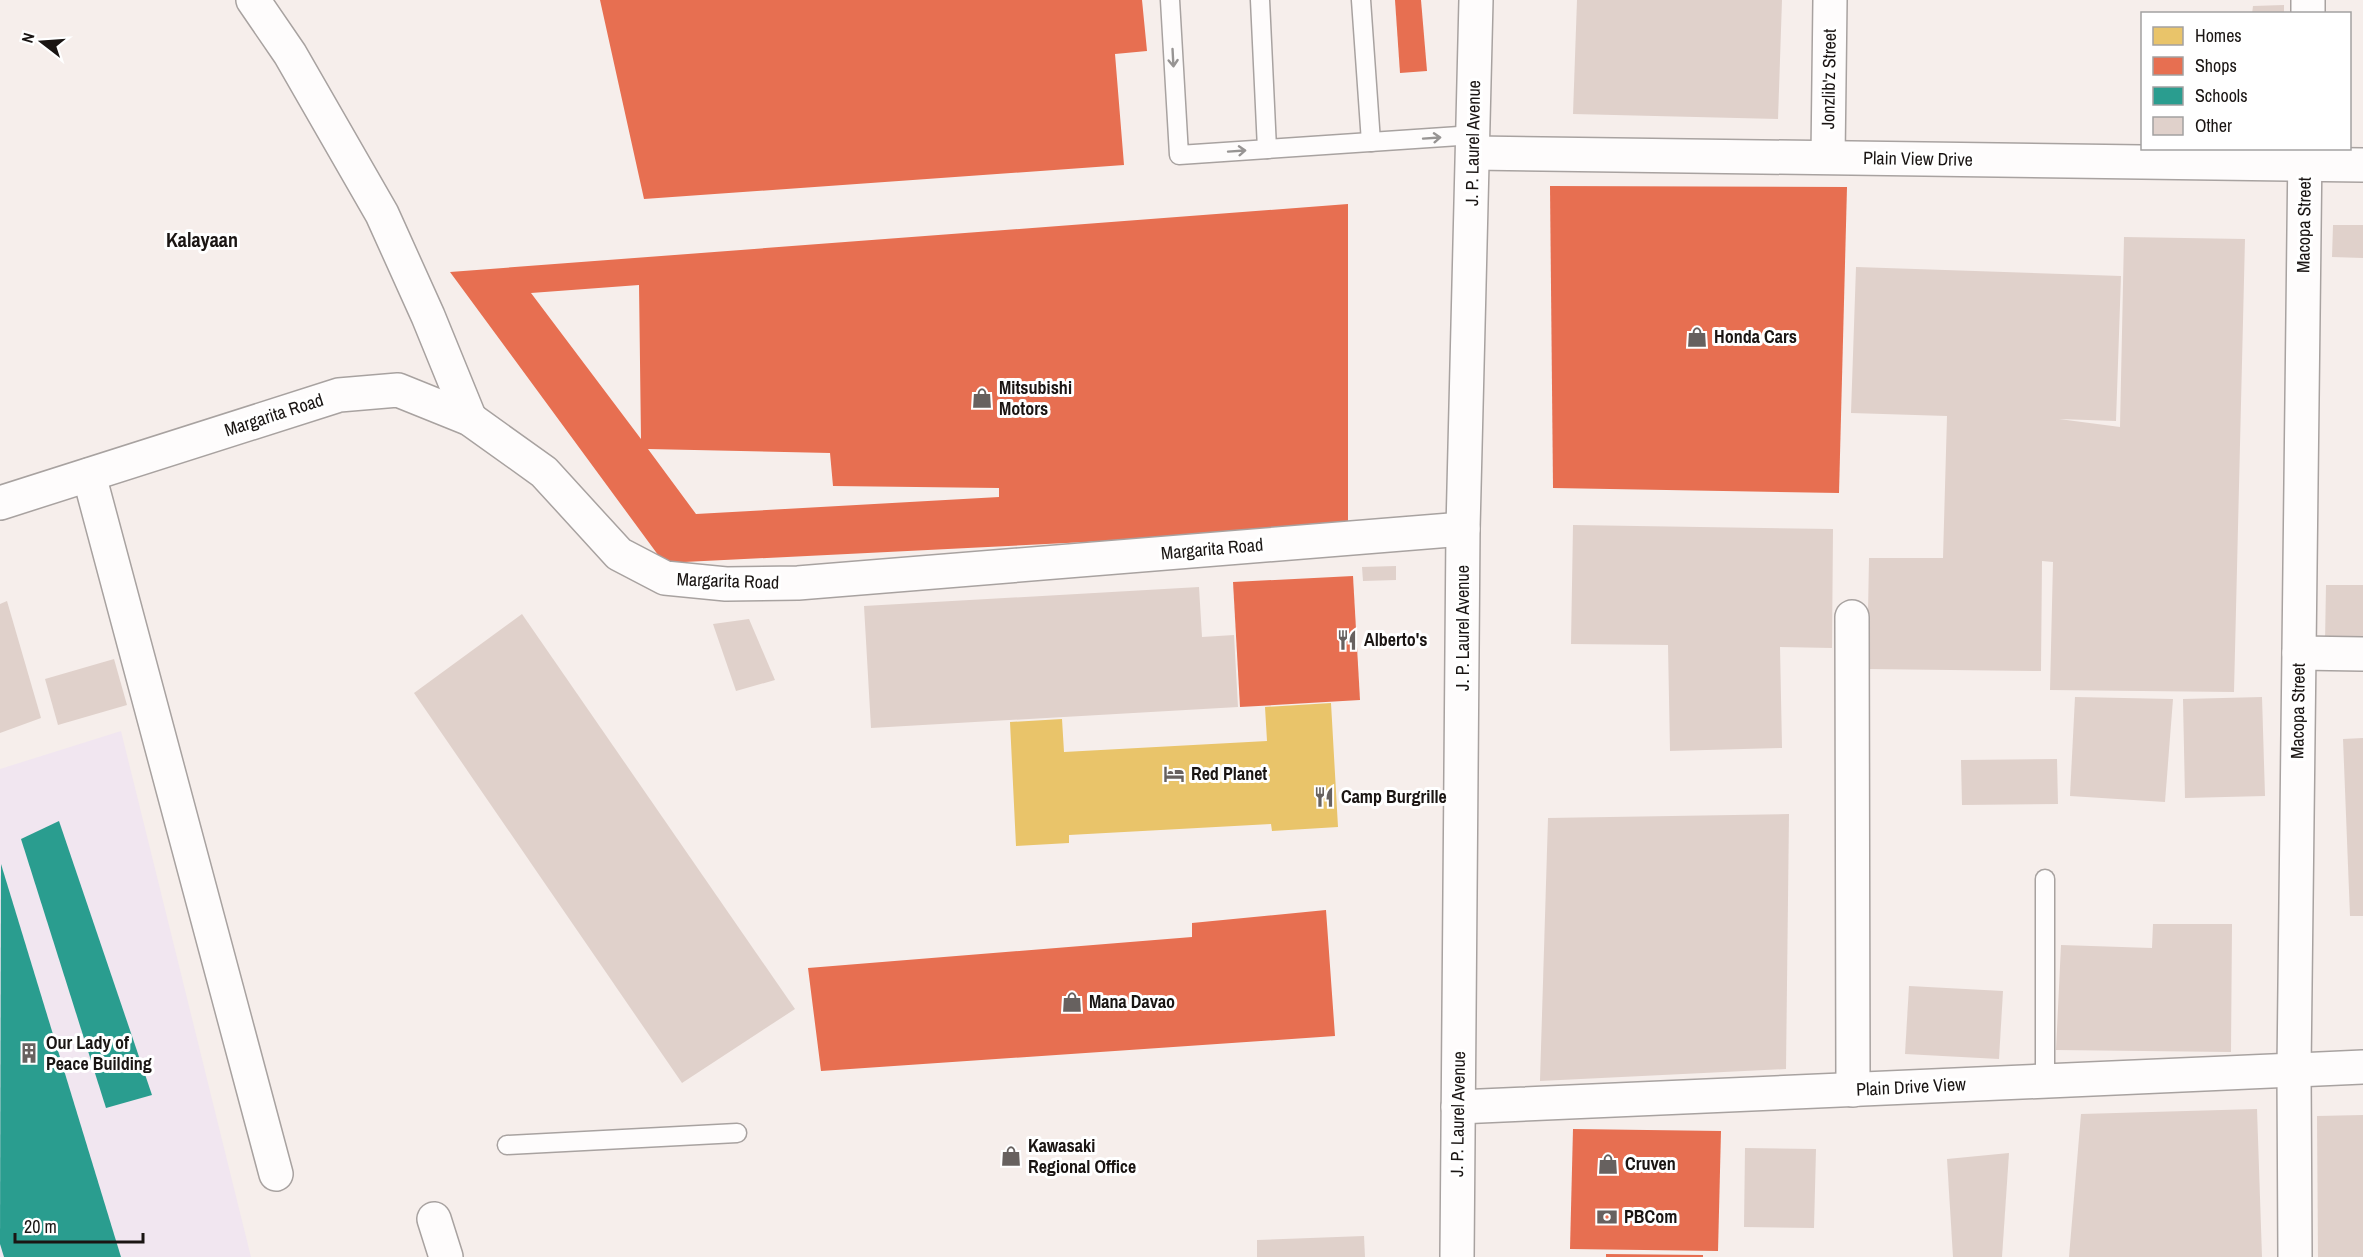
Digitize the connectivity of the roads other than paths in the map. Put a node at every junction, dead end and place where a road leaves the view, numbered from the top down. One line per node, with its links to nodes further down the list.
1 (253, 0): 13 (street)
2 (1170, 0): 9 (lane, one-way to 9)
3 (1260, 0): 9 (lane)
4 (1361, 0): 7 (lane)
5 (1476, 0): 8 (street, J. P. Laurel Avenue)
6 (1830, 0): 11 (street, Jonzlib'z Street)
7 (1371, 142): 8 (lane, one-way to 8); 9 (lane)
8 (1474, 144): 11 (street, Plain View Drive); 16 (street, J. P. Laurel Avenue)
9 (1267, 149)
10 (2304, 156): 11 (street, Plain View Drive); 12 (street, Plain View Drive); 18 (street, Macopa Street)
11 (1828, 158)
12 (2363, 165)
13 (470, 419): 14 (street, Margarita Road); 16 (street, Margarita Road)
14 (89, 475): 15 (street, Margarita Road); 28 (street)
15 (0, 503)
16 (1464, 529): 25 (street, J. P. Laurel Avenue)
17 (1852, 616): 24 (street)
18 (2299, 653): 19 (street); 22 (street, Macopa Street)
19 (2363, 654)
20 (2045, 879): 23 (lane)
21 (2363, 1067): 22 (street, Plain Drive View)
22 (2294, 1070): 23 (street, Plain Drive View); 32 (street, Macopa Street)
23 (2045, 1081): 24 (street, Plain Drive View)
24 (1853, 1090): 25 (street, Plain Drive View)
25 (1458, 1107): 31 (street, J. P. Laurel Avenue)
26 (737, 1133): 27 (lane)
27 (507, 1145)
28 (276, 1174)
29 (434, 1219): 30 (street)
30 (446, 1257)
31 (1457, 1257)
32 (2295, 1257)

